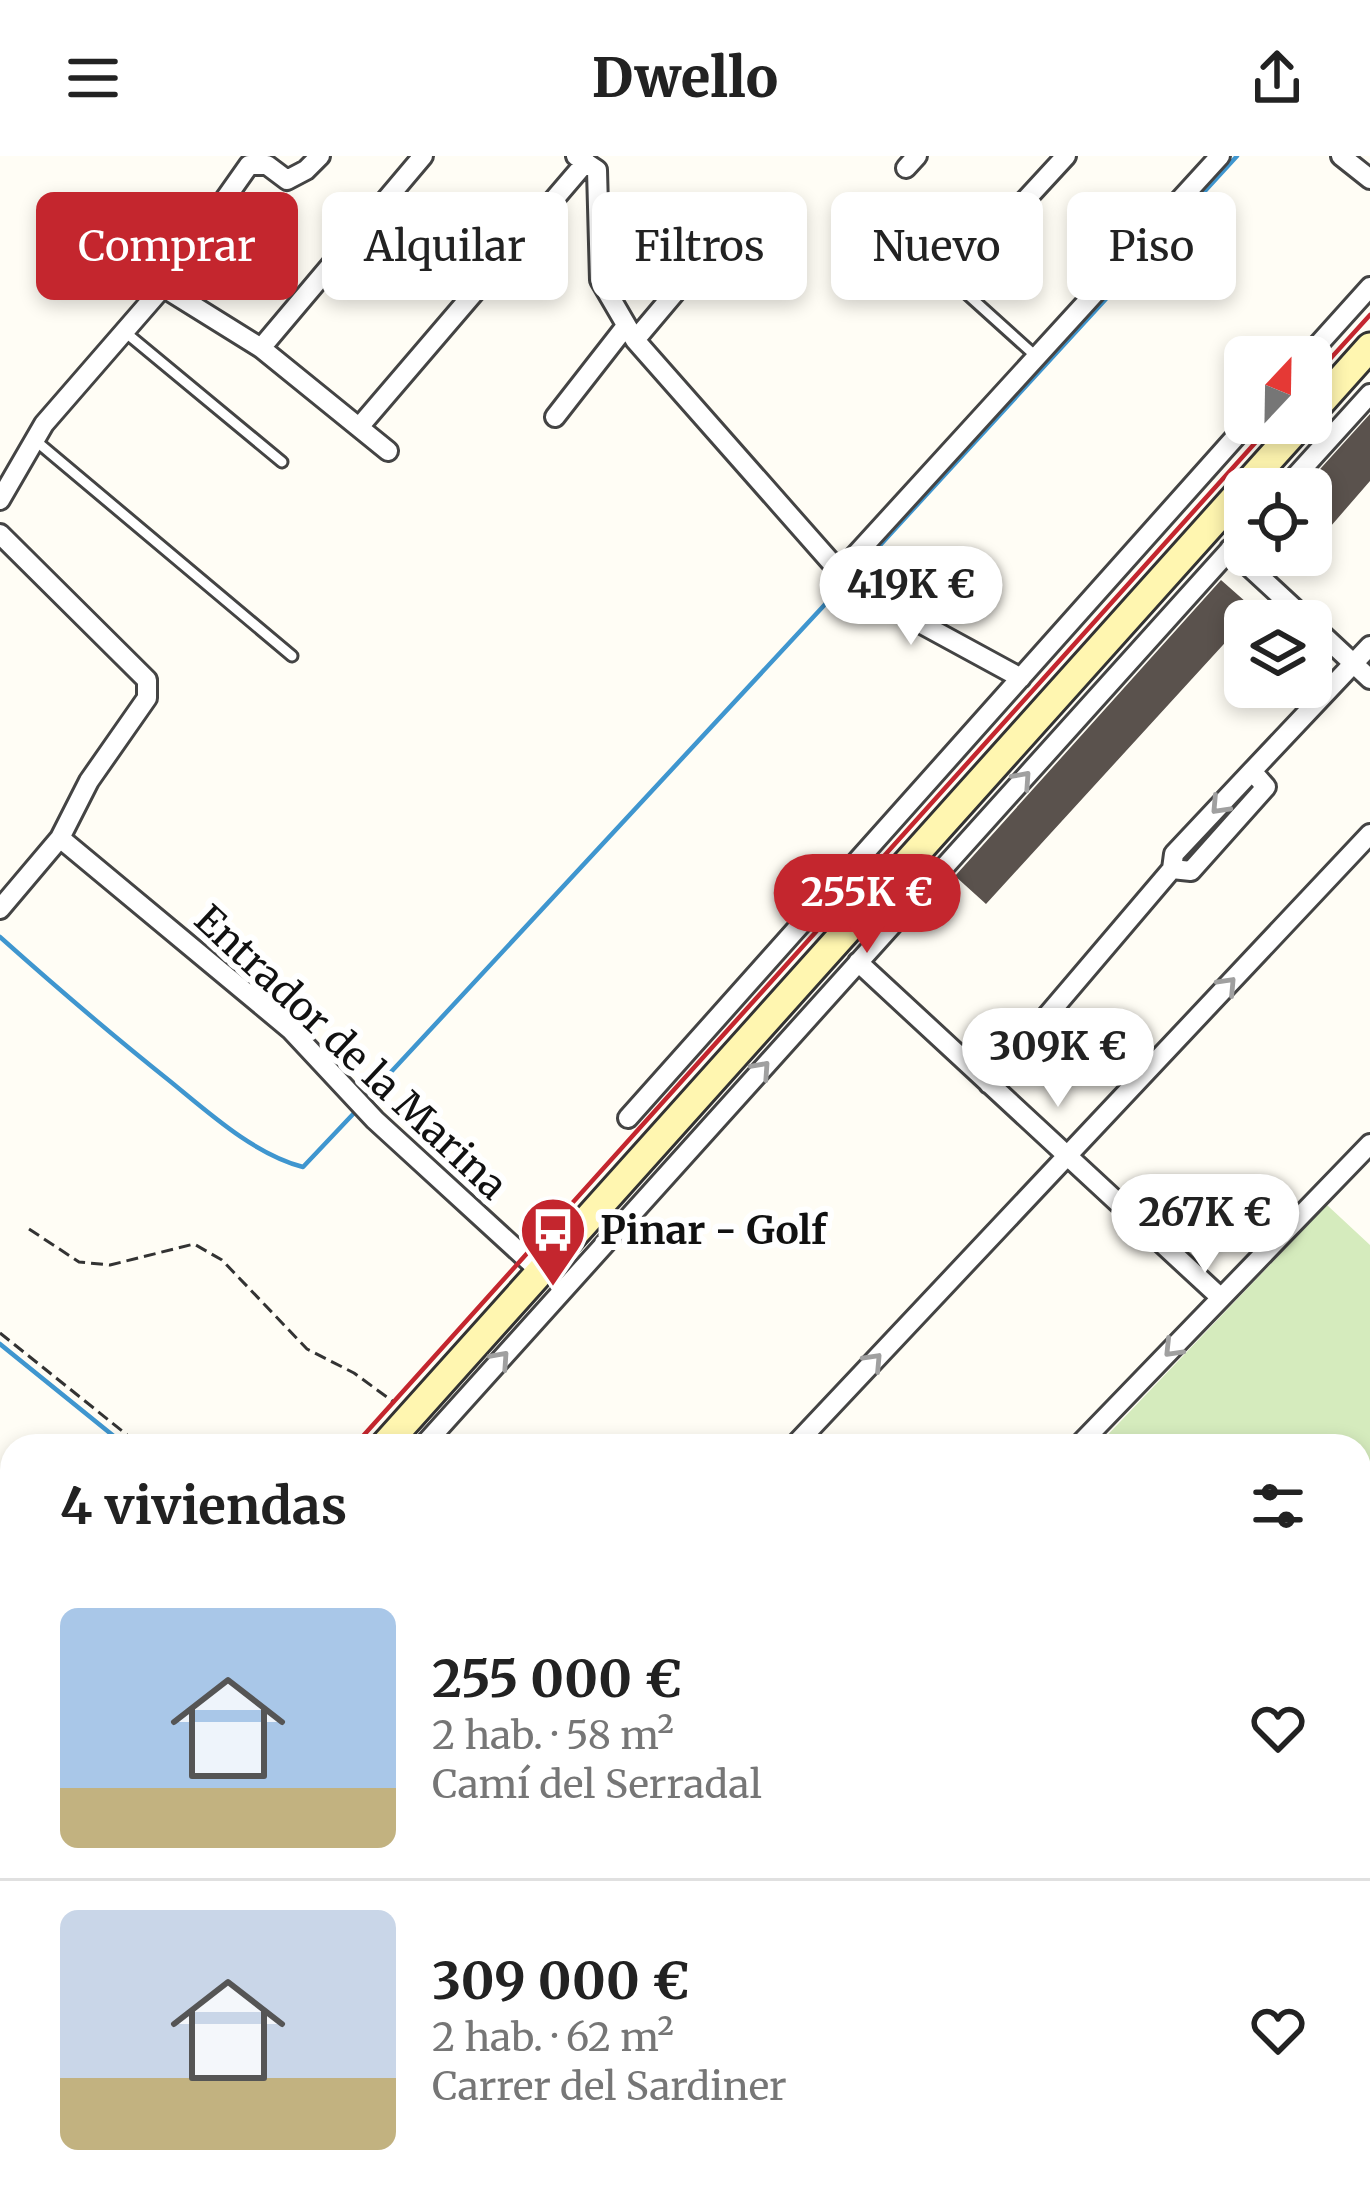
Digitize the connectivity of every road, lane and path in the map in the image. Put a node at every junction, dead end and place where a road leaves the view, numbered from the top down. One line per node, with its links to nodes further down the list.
1 (320, 156): 6 (street)
2 (423, 156): 20 (street)
3 (1066, 156): 10 (street)
4 (1220, 156): 21 (street)
5 (1341, 156): 8 (street)
6 (249, 160): 9 (street)
7 (592, 161): 17 (street); 25 (street)
8 (1370, 179)
9 (228, 192)
10 (1032, 192)
11 (1370, 287): 18 (street)
12 (152, 300): 16 (street)
13 (185, 300): 20 (street)
14 (662, 300): 17 (street)
15 (974, 300): 21 (lane)
16 (124, 331): 26 (street); 30 (lane)
17 (630, 333): 24 (street); 35 (street)
18 (1326, 336)
19 (1370, 347): 22 (street)
20 (261, 348): 25 (street)
21 (1039, 358): 35 (street)
22 (1332, 390)
23 (1370, 394): 31 (street)
24 (555, 416)
25 (360, 426): 29 (street)
26 (36, 440): 32 (street); 40 (lane)
27 (1229, 444): 42 (street)
28 (1283, 444): 53 (street)
29 (388, 452)
30 (283, 462)
31 (1303, 468)
32 (0, 500)
33 (0, 534): 45 (street)
34 (1224, 556): 47 (street, one-way to 34)
35 (841, 571): 42 (street)
36 (1259, 576): 37 (street)
37 (1284, 600)
38 (1332, 644): 41 (street)
39 (1370, 646): 41 (street)
40 (292, 656)
41 (1353, 664): 43 (street); 48 (street)
42 (1022, 678): 49 (street)
43 (1370, 679)
44 (1370, 834): 51 (street, one-way to 44)
45 (59, 838): 46 (street); 53 (street, Entrador de la Marina)
46 (0, 909)
47 (858, 962): 48 (street); 59 (street, one-way to 47)
48 (989, 1084): 51 (street)
49 (628, 1118)
50 (1370, 1144): 54 (street)
51 (1067, 1156): 54 (street); 60 (street, one-way to 51)
52 (29, 1228): 56 (path)
53 (541, 1272): 56 (street)
54 (1221, 1298): 61 (street, one-way to 61)
55 (0, 1333): 57 (path)
56 (412, 1415): 58 (street)
57 (126, 1434)
58 (395, 1434)
59 (434, 1434)
60 (805, 1434)
61 (1090, 1434)

